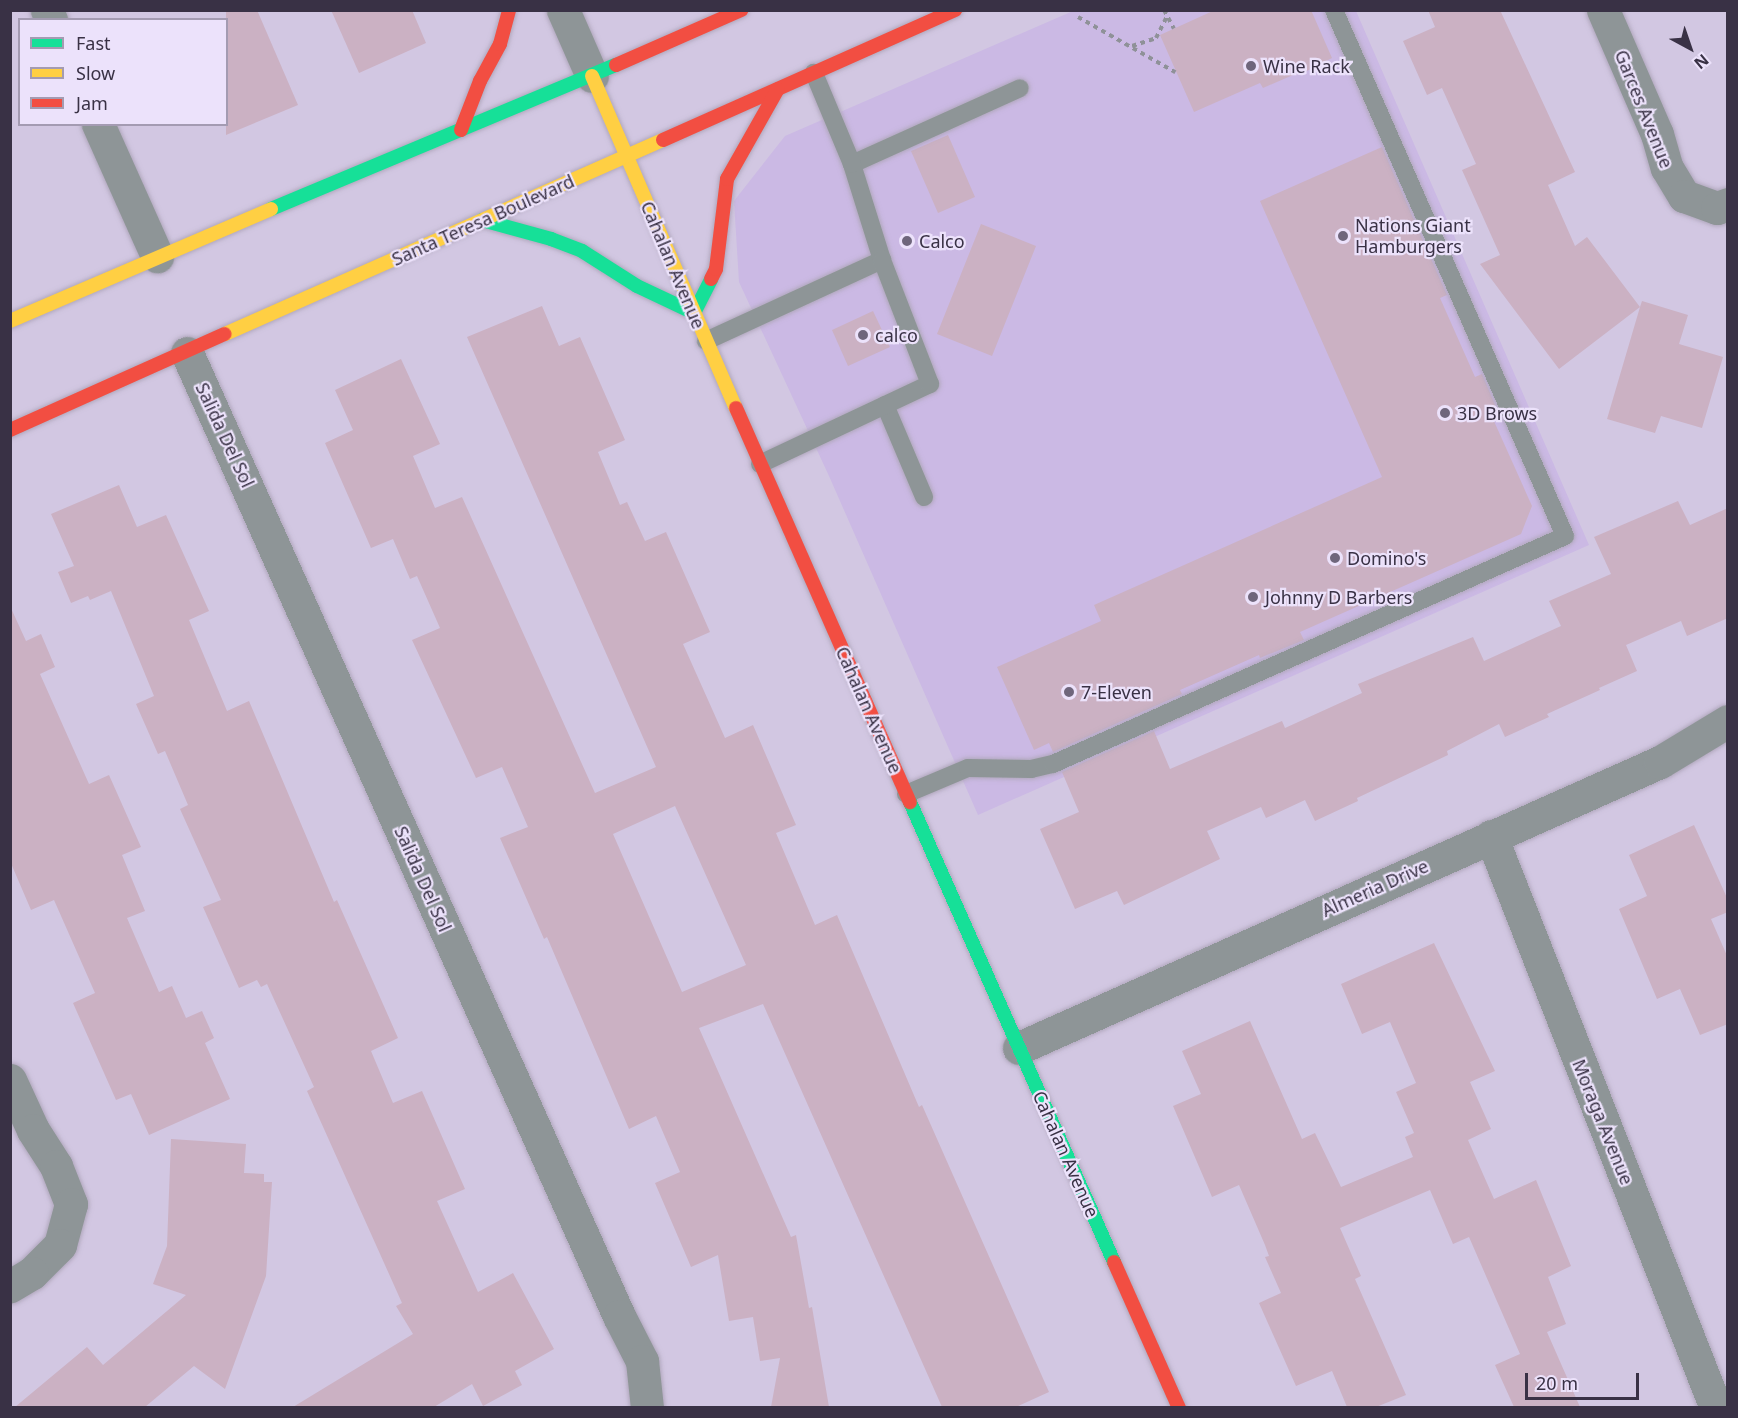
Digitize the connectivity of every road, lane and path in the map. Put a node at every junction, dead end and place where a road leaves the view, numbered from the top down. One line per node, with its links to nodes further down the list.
1 (509, 10): 18 (main road)
2 (563, 10): 14 (street, Cahalan Avenue)
3 (741, 10): 14 (main road)
4 (955, 10): 13 (main road, Santa Teresa Boulevard)
5 (1164, 10): 8 (path)
6 (1334, 10): 34 (lane)
7 (1602, 10): 21 (street, Garces Avenue)
8 (1167, 16): 10 (path); 11 (path)
9 (1078, 17): 11 (path)
10 (1174, 29)
11 (1132, 46): 12 (path)
12 (1175, 72)
13 (814, 73): 16 (main road, Santa Teresa Boulevard); 20 (lane)
14 (592, 76): 18 (main road); 19 (main road, Cahalan Avenue)
15 (1020, 88): 20 (lane)
16 (778, 89): 19 (main road, Santa Teresa Boulevard); 25 (main road)
17 (99, 126): 23 (street)
18 (461, 130): 23 (main road)
19 (626, 155): 22 (main road, Santa Teresa Boulevard); 25 (main road, Cahalan Avenue)
20 (852, 164): 24 (lane)
21 (1728, 204)
22 (482, 220): 25 (main road); 28 (main road, Santa Teresa Boulevard)
23 (157, 256): 26 (main road)
24 (882, 260): 27 (lane); 29 (lane)
25 (694, 313): 27 (main road, Cahalan Avenue)
26 (10, 321)
27 (706, 341): 31 (main road, Cahalan Avenue)
28 (187, 353): 30 (main road, Santa Teresa Boulevard); 39 (street, Salida Del Sol)
29 (885, 405): 31 (lane); 32 (lane)
30 (10, 430)
31 (760, 464): 34 (main road, Cahalan Avenue)
32 (924, 497)
33 (1728, 721): 35 (street, Almeria Drive)
34 (906, 795): 36 (main road, Cahalan Avenue)
35 (1491, 836): 36 (street, Almeria Drive); 41 (street, Moraga Avenue)
36 (1018, 1048): 40 (main road, Cahalan Avenue)
37 (10, 1080): 38 (street)
38 (10, 1286)
39 (647, 1407)
40 (1179, 1407)
41 (1716, 1407)

